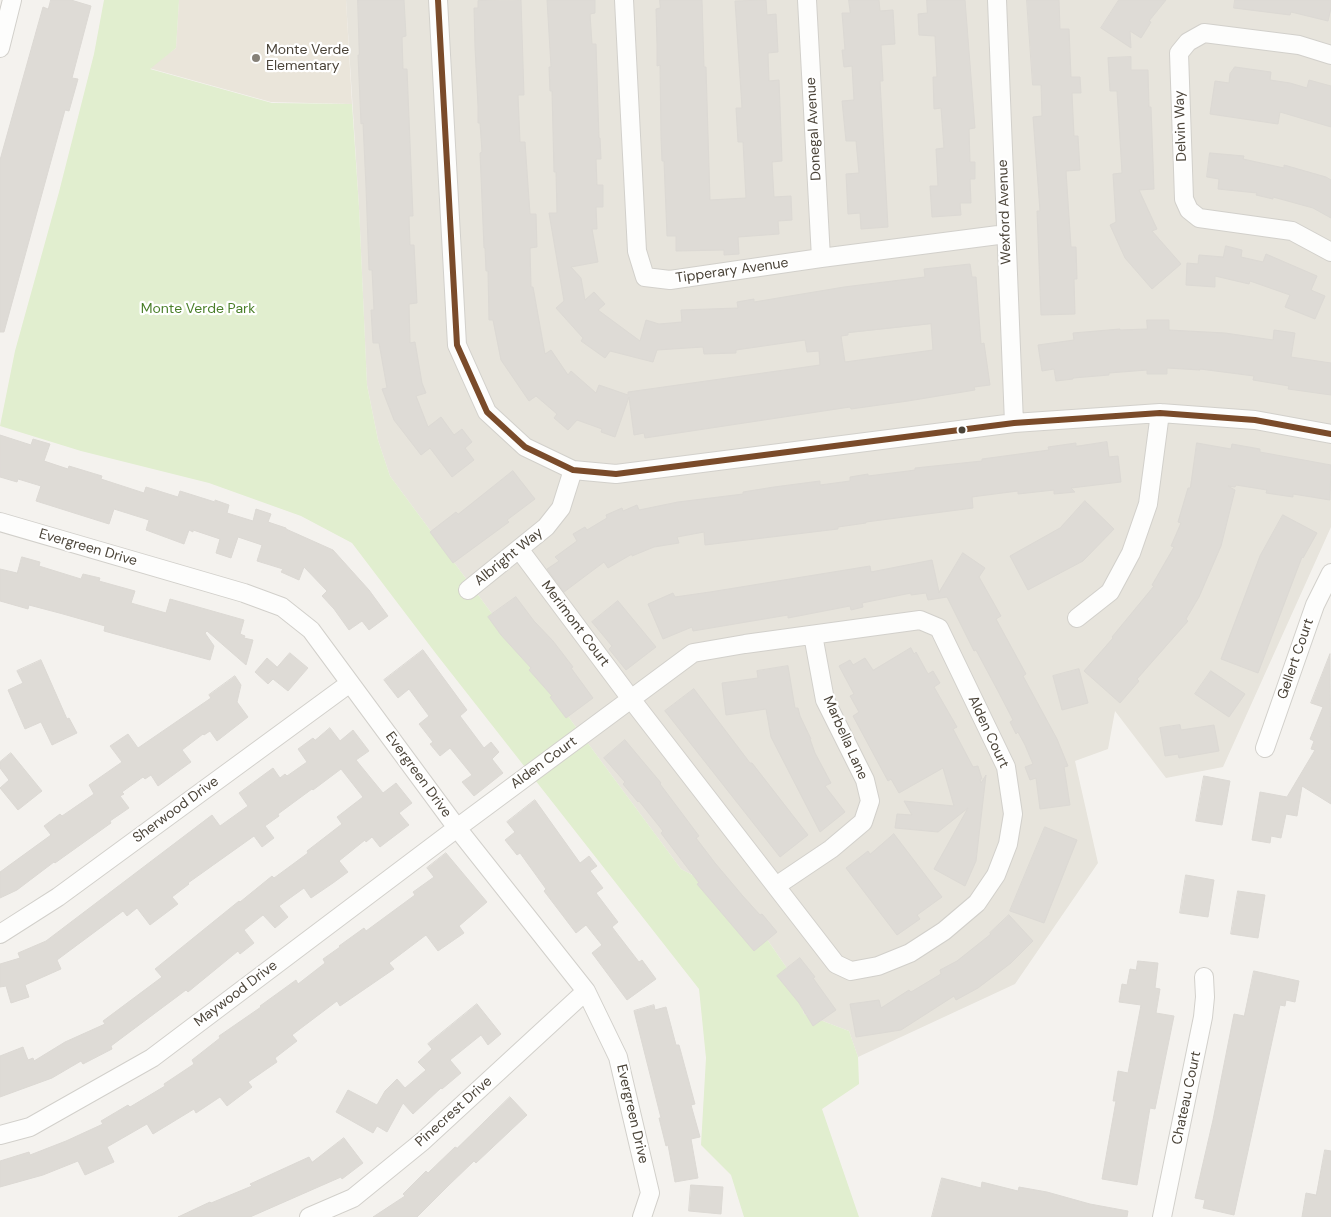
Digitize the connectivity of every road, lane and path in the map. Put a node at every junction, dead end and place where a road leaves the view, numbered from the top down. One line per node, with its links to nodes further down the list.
1 (12, 0): 6 (street)
2 (438, 0): 14 (street)
3 (624, 0): 10 (street, Tipperary Avenue)
4 (807, 0): 10 (street, Donegal Avenue)
5 (997, 0): 8 (street, Wexford Avenue)
6 (0, 48)
7 (1331, 55): 9 (street, Delvin Way)
8 (1006, 234): 10 (street, Tipperary Avenue); 12 (street, Wexford Avenue)
9 (1331, 252)
10 (821, 258)
11 (1160, 413): 12 (street); 13 (street); 19 (street)
12 (1014, 423): 14 (street)
13 (1331, 434)
14 (573, 470): 16 (street, Albright Way)
15 (0, 522): 21 (street, Evergreen Drive)
16 (519, 549): 18 (street, Albright Way); 22 (street, Merimont Court)
17 (1331, 573): 23 (street, Gellert Court)
18 (468, 590)
19 (1077, 618)
20 (813, 634): 22 (street, Alden Court); 25 (street, Marbella Lane); 25 (street, Alden Court)
21 (350, 683): 24 (street, Evergreen Drive); 26 (street, Sherwood Drive)
22 (631, 699): 24 (street, Alden Court); 25 (street, Alden Court)
23 (1265, 748)
24 (457, 828): 28 (street, Evergreen Drive); 29 (street, Maywood Drive)
25 (776, 886)
26 (0, 934)
27 (1204, 977): 32 (street, Chateau Court)
28 (586, 991): 30 (street, Pinecrest Drive); 31 (street, Evergreen Drive)
29 (0, 1135)
30 (309, 1217)
31 (642, 1217)
32 (1162, 1217)

